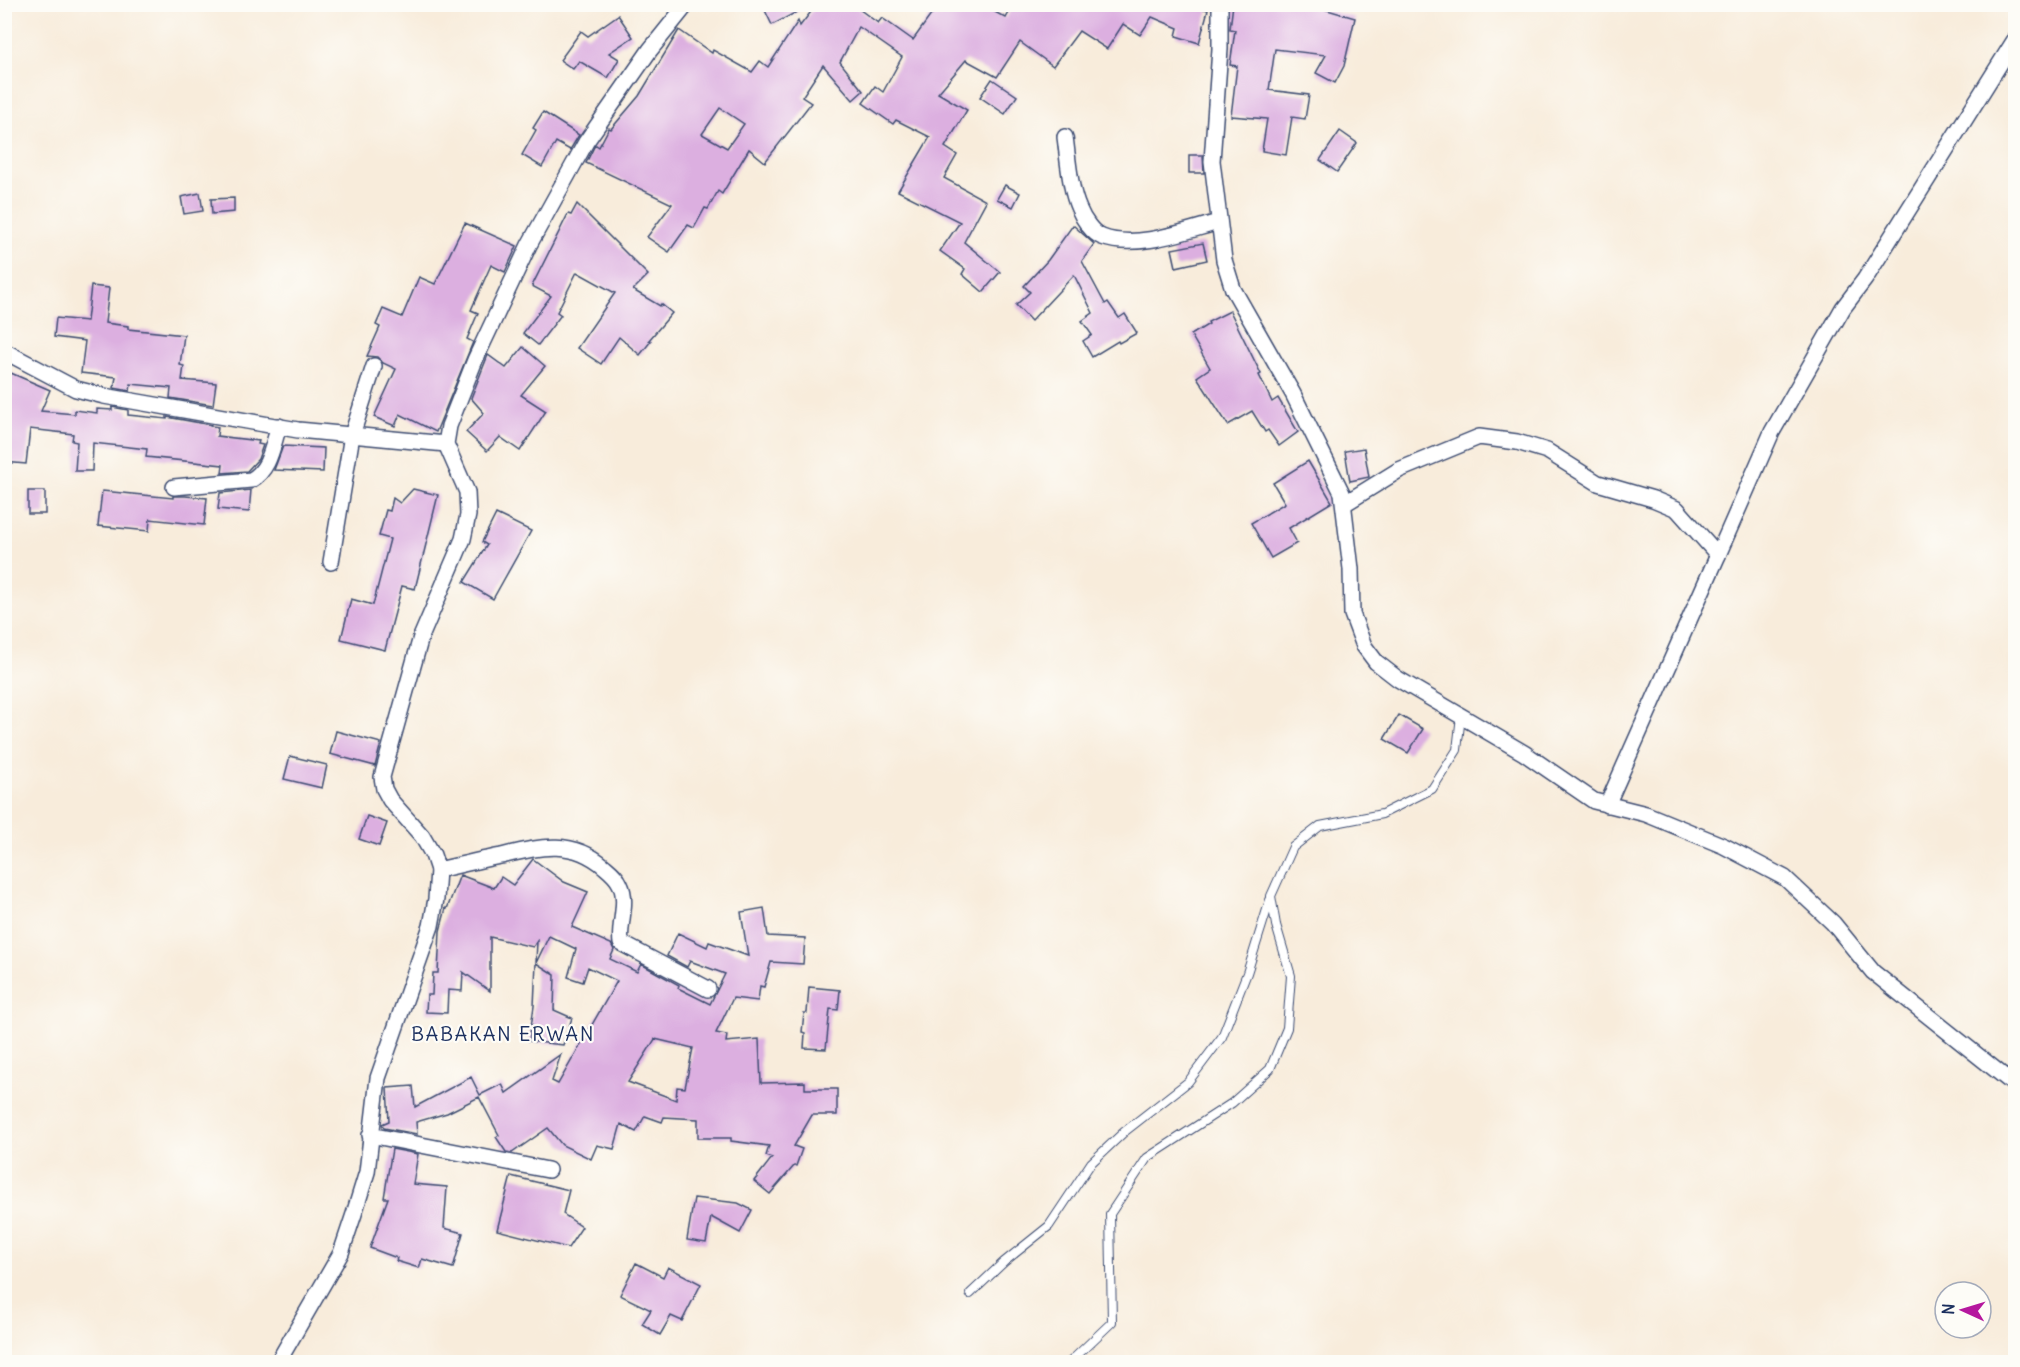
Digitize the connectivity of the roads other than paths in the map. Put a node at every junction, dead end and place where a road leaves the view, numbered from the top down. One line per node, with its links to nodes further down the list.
1 (687, 4): 10 (street)
2 (1220, 4): 5 (street)
3 (2016, 38): 13 (street)
4 (1065, 137): 5 (street)
5 (1219, 222): 12 (street)
6 (4, 351): 8 (street)
7 (374, 366): 9 (street)
8 (279, 426): 9 (street); 11 (street)
9 (352, 435): 10 (street); 14 (street)
10 (446, 444): 17 (street)
11 (174, 488)
12 (1344, 504): 13 (street); 15 (street)
13 (1718, 555): 16 (street)
14 (331, 562)
15 (1461, 715): 16 (street); 18 (lane)
16 (1607, 805): 20 (street)
17 (438, 870): 19 (street); 21 (street)
18 (1271, 896): 23 (lane); 25 (lane)
19 (708, 989)
20 (2016, 1086)
21 (370, 1135): 22 (street); 24 (street)
22 (548, 1170)
23 (970, 1294)
24 (278, 1362)
25 (1070, 1362)

